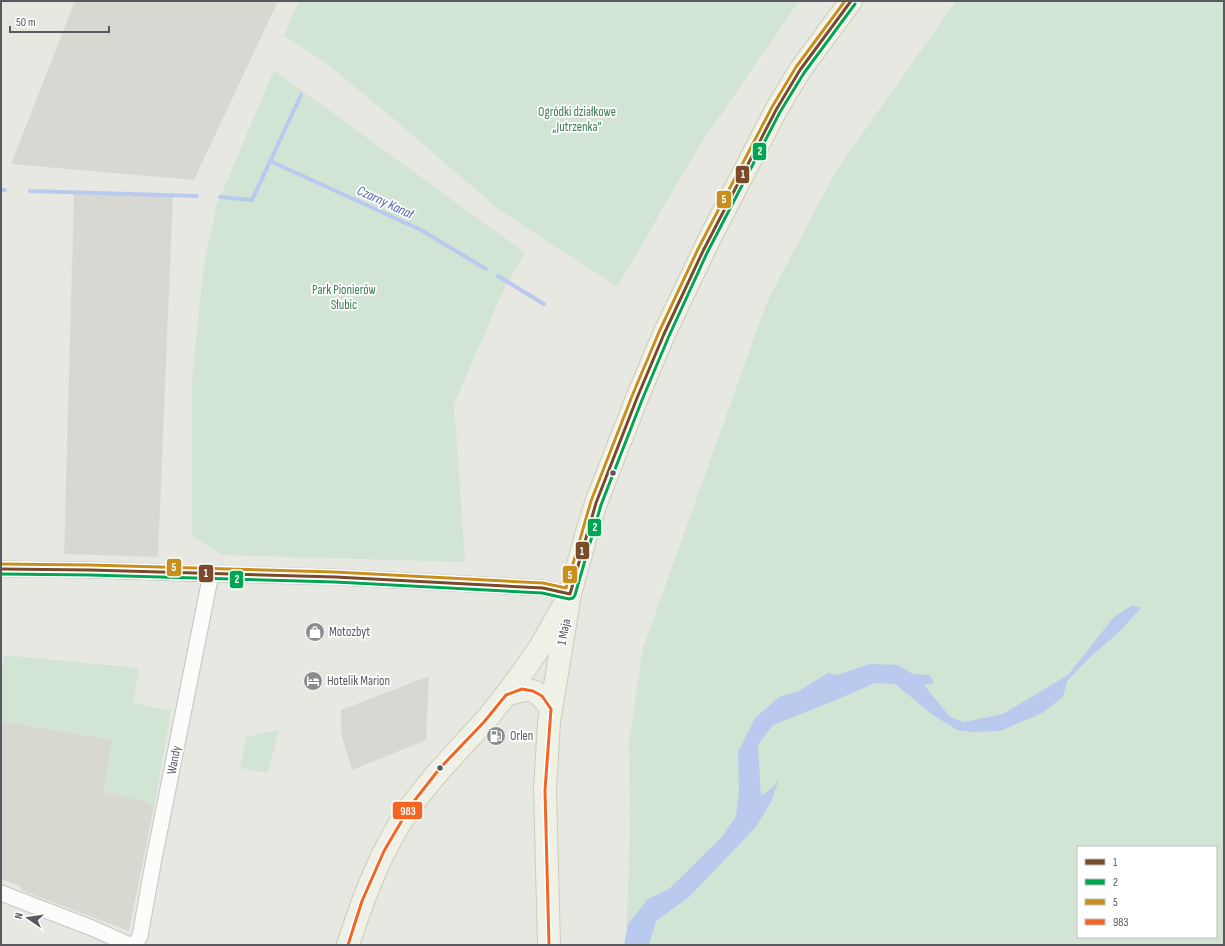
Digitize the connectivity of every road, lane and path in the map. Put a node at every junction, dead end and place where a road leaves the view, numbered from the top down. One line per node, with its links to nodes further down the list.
1 (851, 1): 4 (main road, 1 Maja)
2 (1, 569): 3 (street)
3 (211, 574): 4 (street); 9 (street, Wandy)
4 (570, 594): 5 (main road); 6 (main road, 1 Maja)
5 (506, 695): 6 (main road); 10 (main road)
6 (551, 709): 11 (main road, 1 Maja)
7 (1, 893): 8 (street)
8 (130, 945)
9 (135, 945)
10 (348, 945)
11 (549, 945)

